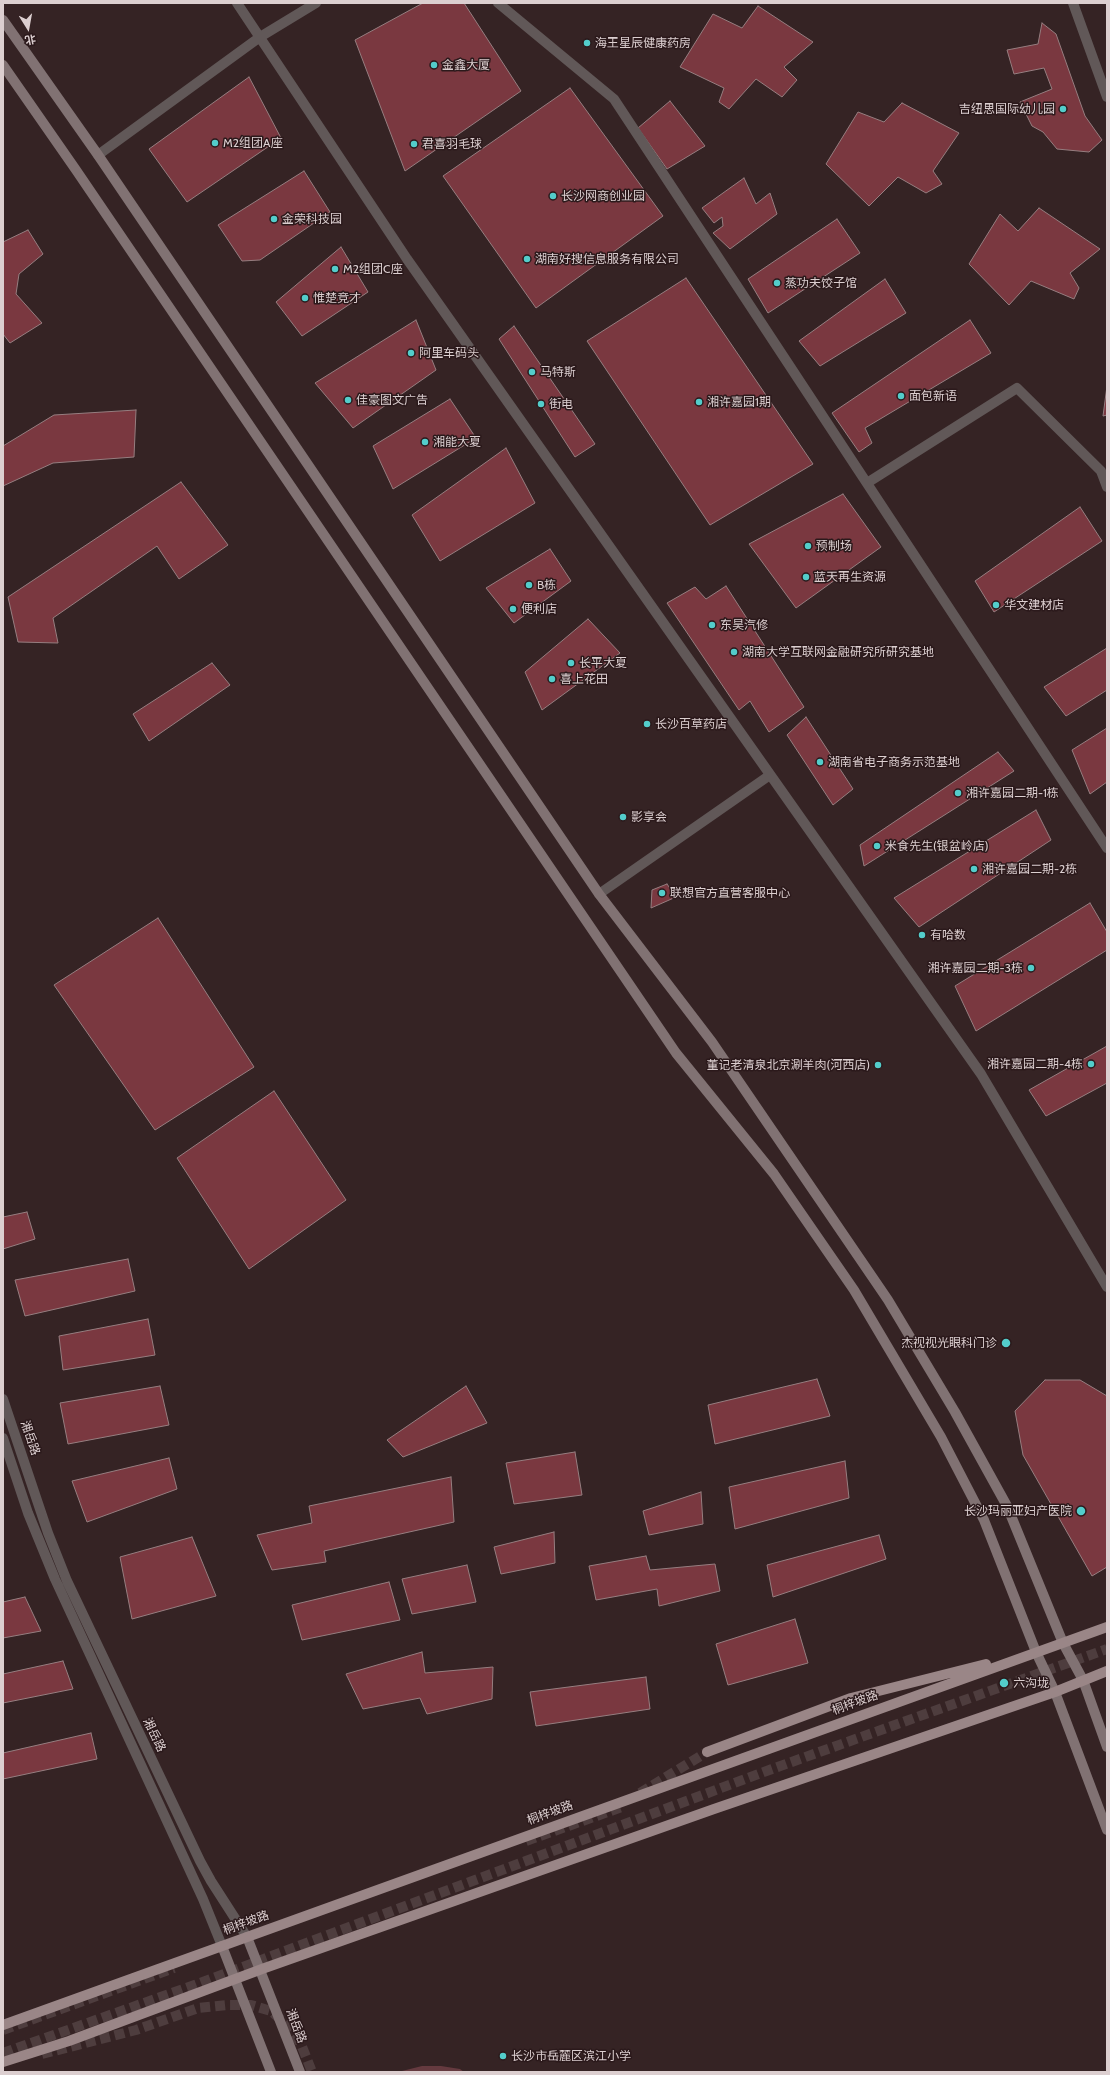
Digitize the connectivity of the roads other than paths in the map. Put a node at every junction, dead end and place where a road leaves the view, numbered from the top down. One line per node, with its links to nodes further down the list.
1 (237, 3): 6 (street)
2 (316, 3): 6 (street)
3 (498, 3): 10 (street)
4 (1072, 3): 8 (street)
5 (3, 20): 9 (main road)
6 (260, 37): 9 (street); 12 (street)
7 (3, 65): 20 (main road)
8 (1107, 97)
9 (98, 156): 14 (main road)
10 (867, 483): 11 (street); 13 (street)
11 (1107, 487)
12 (770, 775): 14 (street); 15 (street)
13 (1107, 848)
14 (599, 894): 19 (main road)
15 (1107, 1287)
16 (3, 1399): 27 (street, 湘岳路)
17 (3, 1438): 28 (street, 湘岳路)
18 (1107, 1627): 19 (main road, 桐梓坡路)
19 (1063, 1642): 20 (main road, 桐梓坡路); 22 (main road)
20 (1036, 1652): 23 (main road); 25 (main road); 27 (main road, 桐梓坡路)
21 (1107, 1671): 22 (main road)
22 (1083, 1680): 23 (main road); 24 (main road)
23 (1055, 1692): 26 (main road); 29 (main road)
24 (1107, 1747)
25 (707, 1752)
26 (1107, 1830)
27 (247, 1937): 28 (main road, 桐梓坡路); 29 (main road, 湘岳路)
28 (222, 1946): 30 (main road, 湘岳路); 31 (main road, 桐梓坡路)
29 (262, 1969): 30 (main road); 34 (main road, 湘岳路)
30 (235, 1979): 32 (main road); 33 (main road, 湘岳路)
31 (3, 2025)
32 (3, 2062)
33 (271, 2072)
34 (300, 2072)

